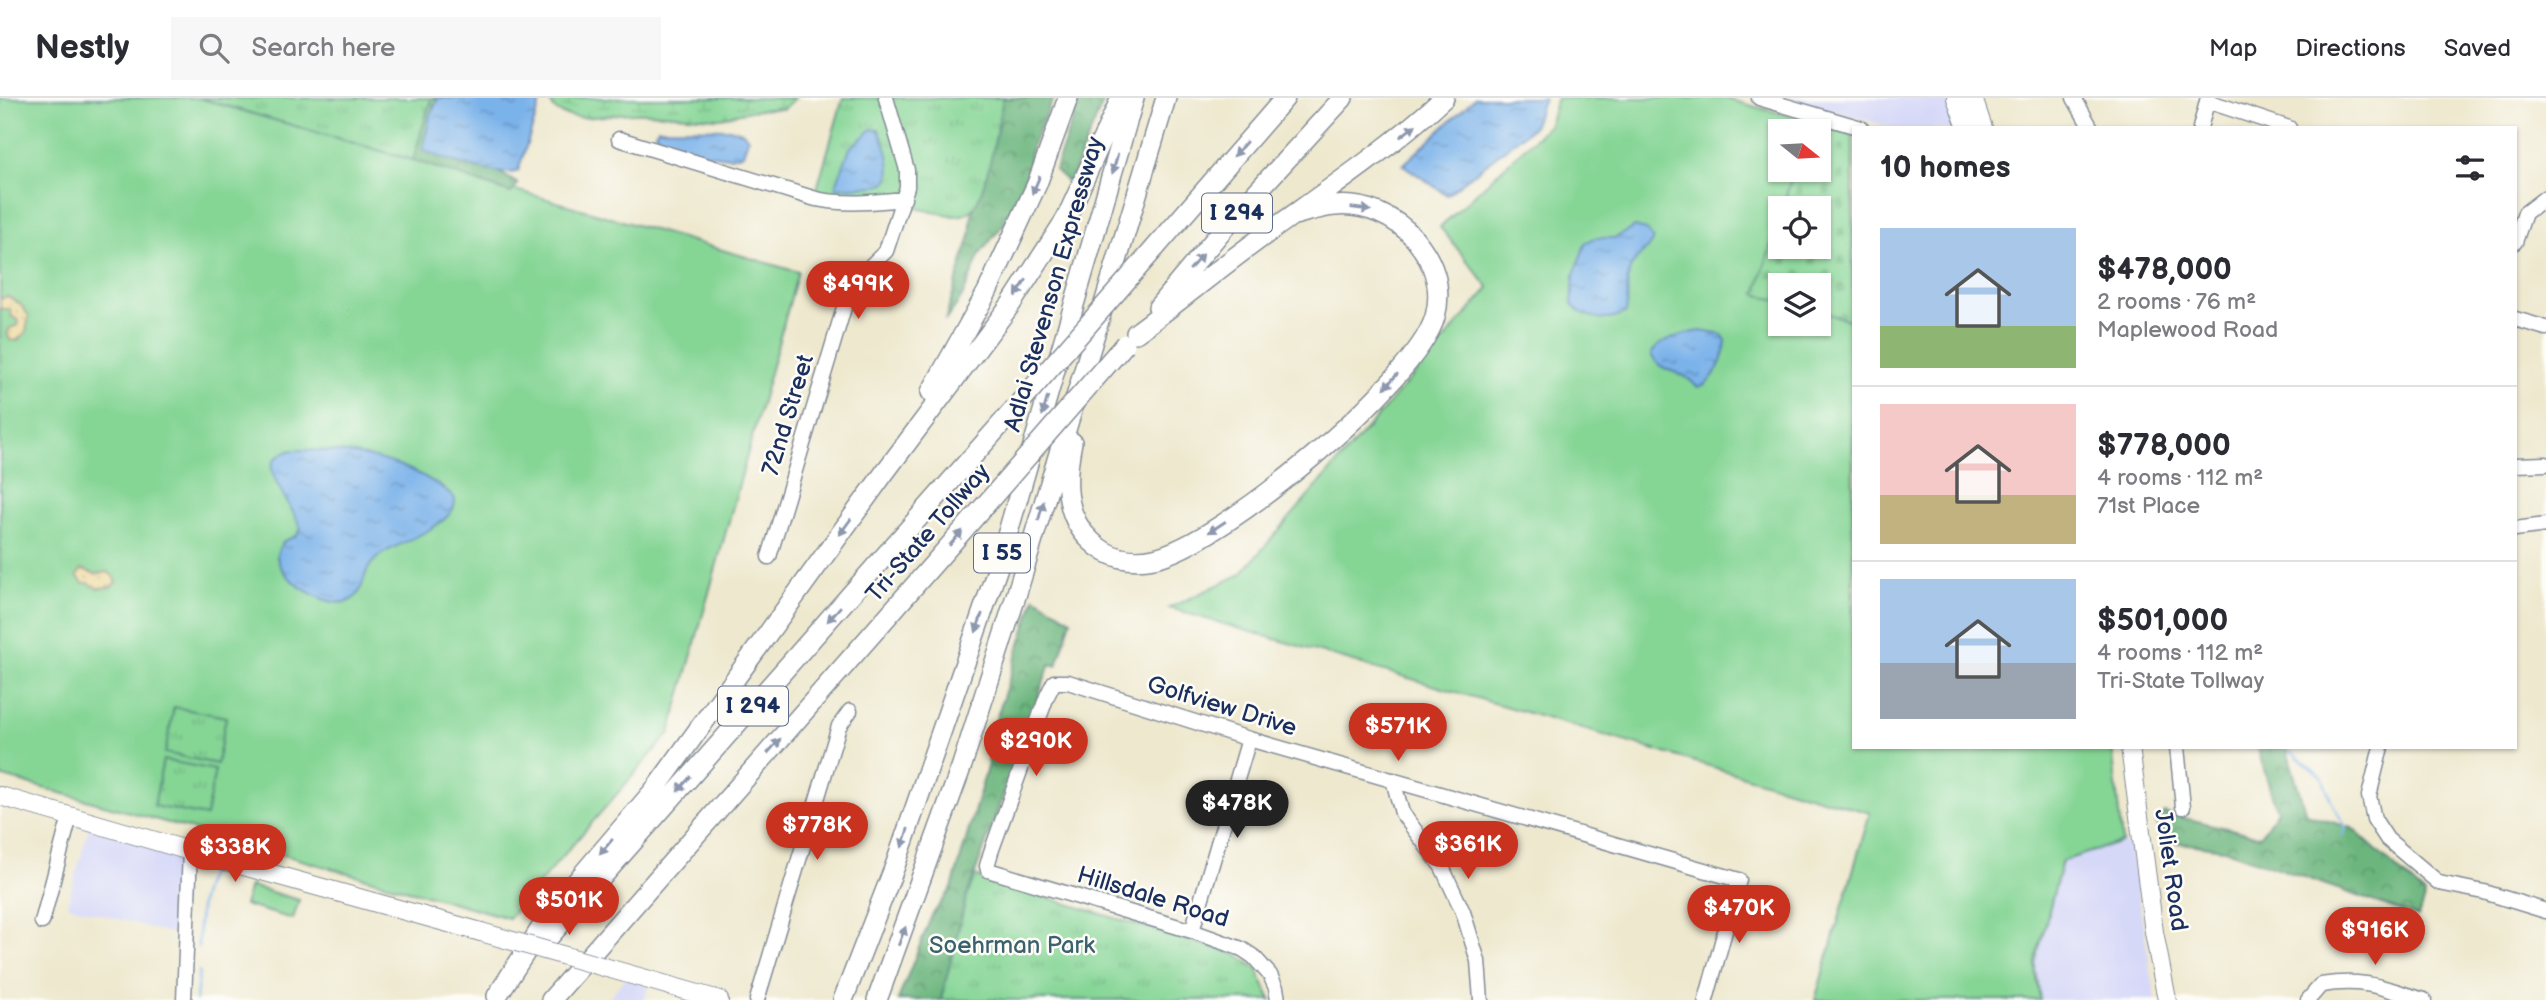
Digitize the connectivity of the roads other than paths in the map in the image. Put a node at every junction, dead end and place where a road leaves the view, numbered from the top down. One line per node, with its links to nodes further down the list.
1 (886, 98): 22 (street, 72nd Street)
2 (1068, 98): 32 (highway, one-way to 32)
3 (1121, 98): 32 (highway, one-way to 32)
4 (1134, 98): 55 (highway, Adlai Stevenson Expressway / I 55, one-way to 55)
5 (1166, 98): 29 (highway, Adlai Stevenson Expressway / I 55)
6 (1285, 98): 50 (highway, Tri-State Tollway / I 294, one-way to 50, bridge)
7 (1343, 98): 28 (highway, Tri-State Tollway / I 294, one-way to 7)
8 (1444, 98): 24 (highway, one-way to 8)
9 (1759, 98): 15 (street)
10 (1956, 98): 14 (main road)
11 (1972, 98): 16 (main road)
12 (2074, 98): 17 (street)
13 (2208, 100): 18 (street); 19 (street)
14 (1964, 125)
15 (1854, 126)
16 (1982, 126)
17 (2090, 126)
18 (2201, 126)
19 (2283, 126)
20 (619, 139): 22 (street)
21 (2546, 197): 23 (street)
22 (904, 199): 35 (street, 72nd Street)
23 (2520, 211): 25 (street)
24 (1294, 215): 28 (highway); 29 (highway, one-way to 29)
25 (2517, 230)
26 (2517, 320): 27 (street)
27 (2546, 328)
28 (1131, 339): 52 (highway, Tri-State Tollway / I 294, one-way to 28, bridge)
29 (1091, 347): 56 (highway, Adlai Stevenson Expressway / I 55, one-way to 29)
30 (2546, 464): 31 (street)
31 (2517, 465)
32 (885, 472): 50 (highway, one-way to 50)
33 (2546, 525): 34 (street)
34 (2517, 529)
35 (769, 557)
36 (850, 711): 54 (street)
37 (1250, 739): 41 (street, Golfview Drive); 46 (street, Golfview Drive); 49 (street)
38 (2130, 749): 60 (main road, Joliet Road)
39 (2177, 749): 43 (street)
40 (2381, 749): 47 (street)
41 (1393, 780): 58 (street); 59 (street, Golfview Drive)
42 (0, 796): 44 (main road)
43 (2183, 807)
44 (70, 816): 45 (main road); 48 (street)
45 (190, 851): 51 (street); 53 (main road, bridge)
46 (988, 870): 49 (street, Hillsdale Road)
47 (2546, 911)
48 (42, 922)
49 (1192, 931): 57 (street, Hillsdale Road)
50 (496, 998)
51 (184, 1000)
52 (551, 1000)
53 (719, 1000)
54 (757, 1000)
55 (843, 1000)
56 (877, 1000)
57 (1278, 1000)
58 (1481, 1000)
59 (1706, 1000)
60 (2167, 1000)
61 (2308, 1000): 62 (street)
62 (2424, 1000)

